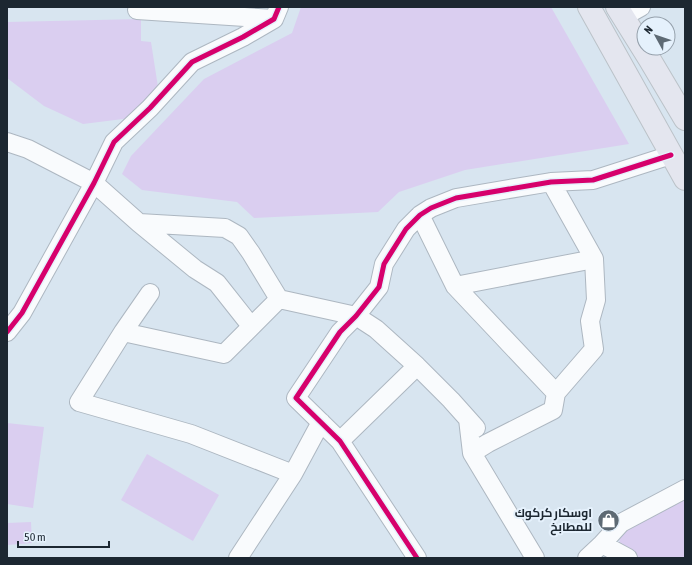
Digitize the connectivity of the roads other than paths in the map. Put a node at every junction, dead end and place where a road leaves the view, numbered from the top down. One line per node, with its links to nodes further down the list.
1 (589, 7): 7 (main road)
2 (137, 10): 4 (street)
3 (627, 10): 5 (main road)
4 (276, 13): 10 (street)
5 (685, 119)
6 (7, 142): 10 (street)
7 (672, 156): 8 (main road); 9 (street)
8 (685, 179)
9 (551, 182): 11 (street); 13 (street)
10 (94, 183): 12 (street); 20 (street)
11 (420, 215): 14 (street); 18 (street)
12 (139, 222): 16 (street); 19 (street)
13 (594, 259): 14 (street); 24 (street)
14 (456, 286): 24 (street)
15 (150, 294): 21 (street)
16 (279, 299): 17 (street); 19 (street)
17 (302, 304): 18 (street); 22 (street)
18 (356, 316): 22 (street); 23 (street)
19 (251, 326): 21 (street)
20 (7, 332)
21 (123, 332): 30 (street)
22 (340, 332): 26 (street)
23 (417, 366): 25 (street); 27 (street)
24 (556, 394): 28 (street)
25 (468, 419): 28 (street); 29 (street)
26 (322, 422): 27 (street); 30 (street)
27 (340, 441): 34 (street)
28 (488, 443): 29 (street)
29 (472, 453): 35 (street)
30 (293, 474): 33 (street)
31 (685, 489): 32 (street)
32 (602, 544): 36 (street); 37 (street)
33 (238, 558)
34 (417, 558)
35 (535, 558)
36 (587, 558)
37 (628, 558)

